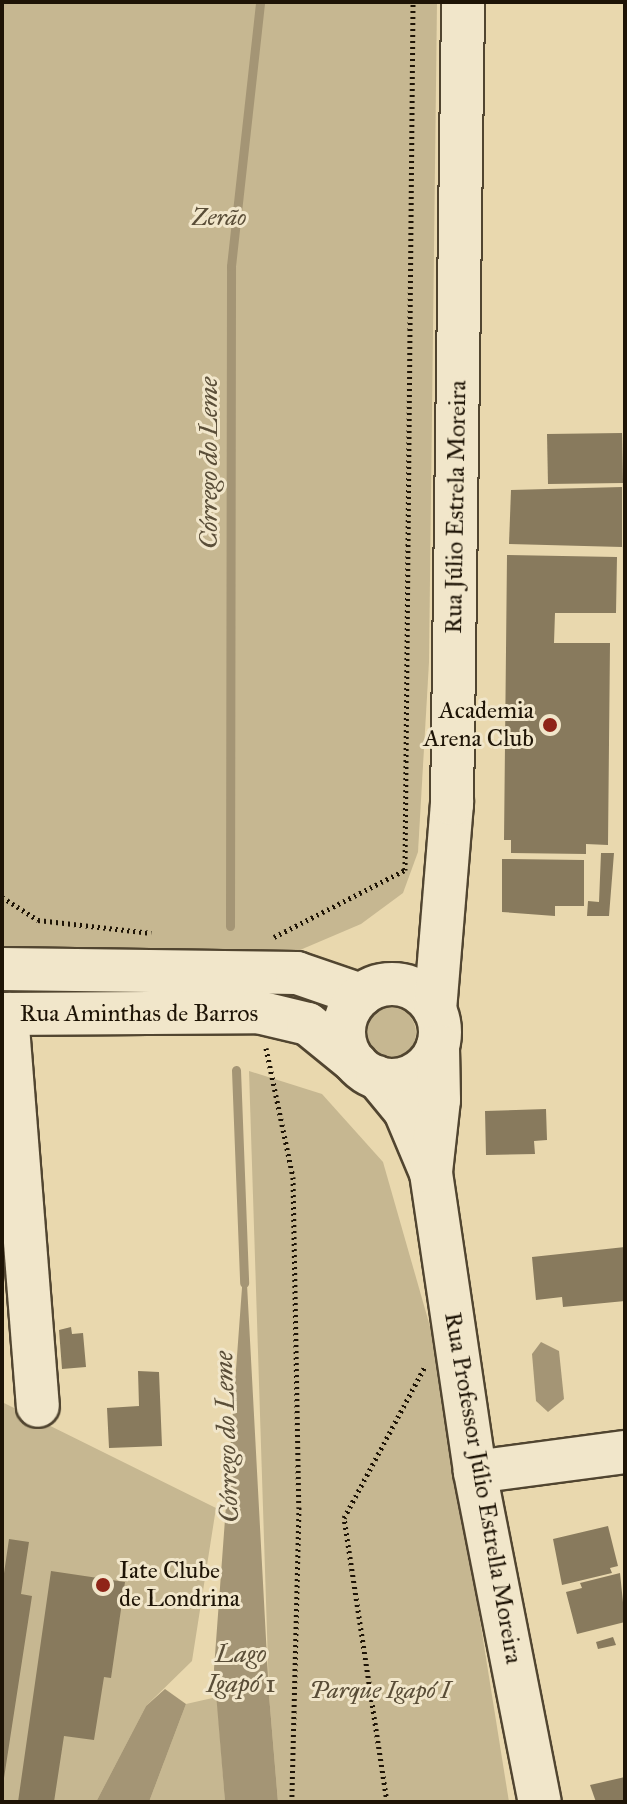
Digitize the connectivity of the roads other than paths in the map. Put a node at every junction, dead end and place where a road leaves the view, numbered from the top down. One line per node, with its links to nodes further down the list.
1 (463, 2): 5 (street, Rua Júlio Estrela Moreira)
2 (2, 969): 3 (street, Rua Aminthas de Barros)
3 (361, 995): 5 (street); 6 (street)
4 (4, 1014): 6 (street, Rua Aminthas de Barros); 8 (street)
5 (436, 1028): 6 (street); 7 (street, Rua Professor Júlio Estrella Moreira)
6 (367, 1071): 7 (street, Rua Professor Júlio Estrella Moreira)
7 (431, 1173): 10 (street, Rua Professor Júlio Estrella Moreira)
8 (38, 1406)
9 (625, 1452): 10 (street)
10 (475, 1472): 11 (street, Rua Professor Júlio Estrella Moreira)
11 (540, 1802)

